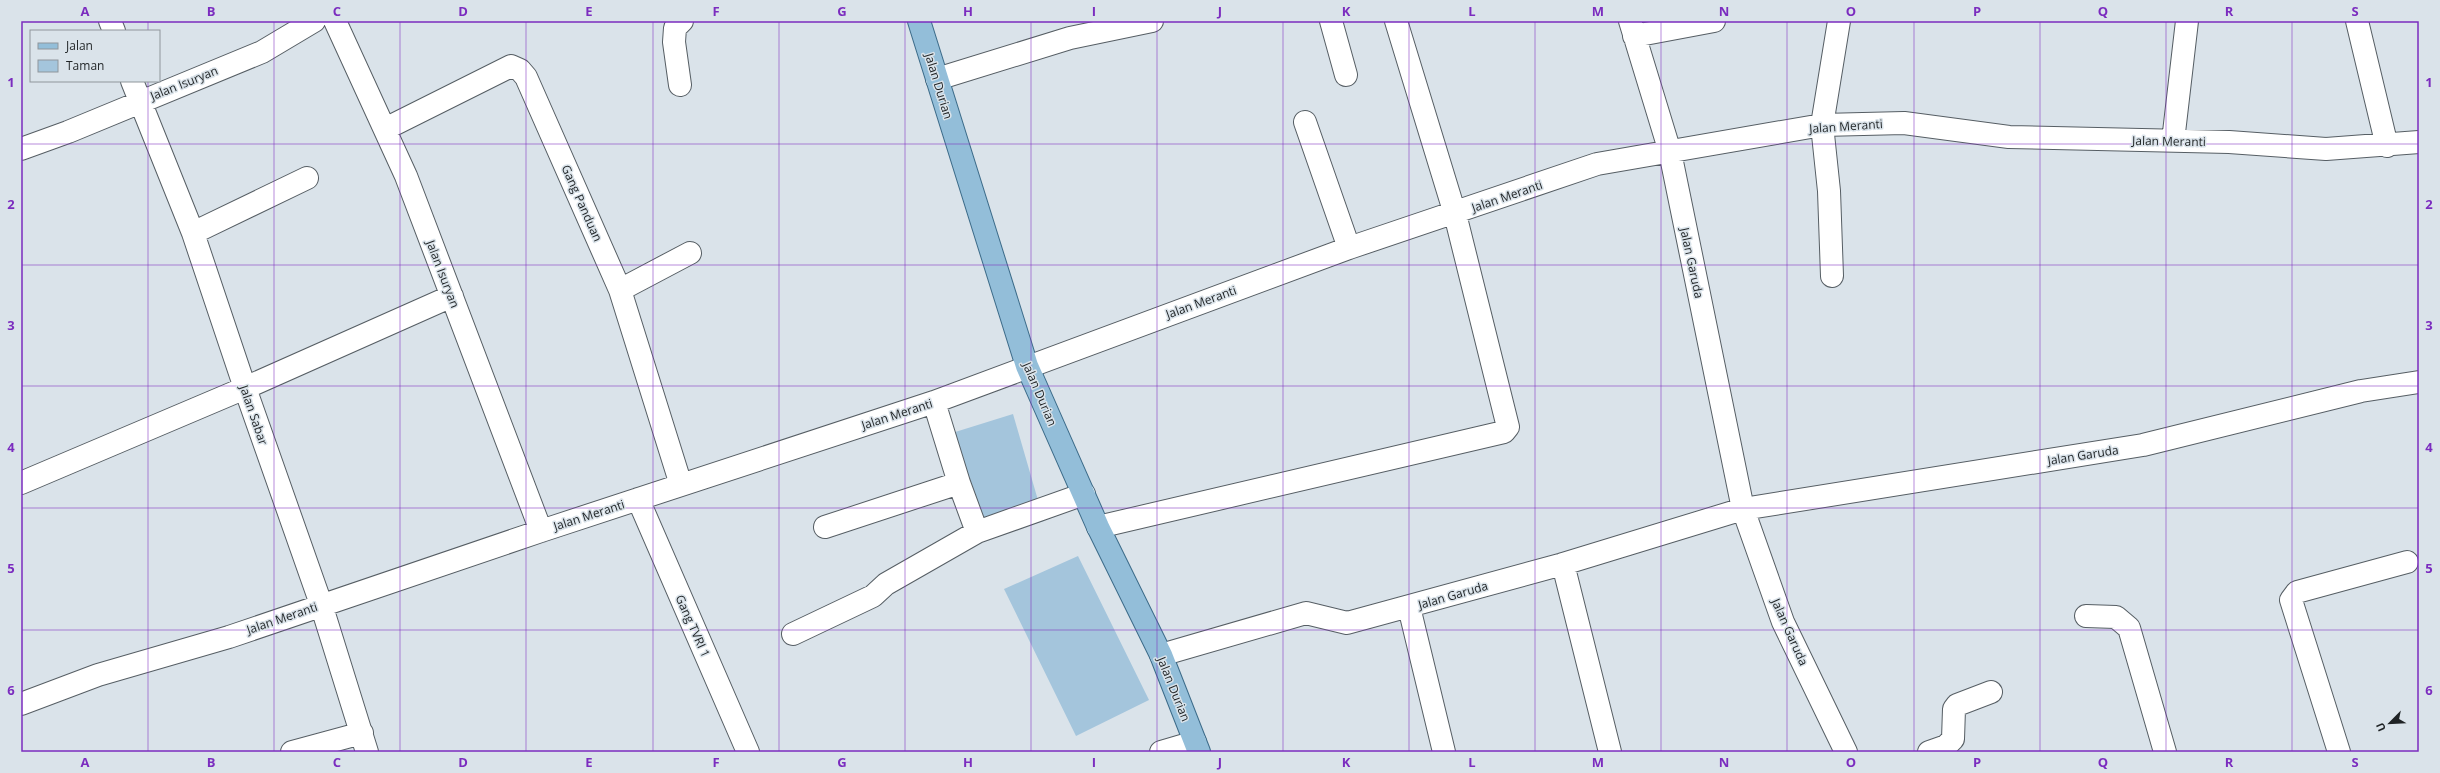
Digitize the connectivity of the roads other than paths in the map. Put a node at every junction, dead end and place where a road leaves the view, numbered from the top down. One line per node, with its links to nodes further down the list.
1 (314, 21): 18 (street, Jalan Isuryan)
2 (335, 21): 21 (street, Jalan Isuryan)
3 (682, 21): 17 (street)
4 (919, 21): 15 (main road, Jalan Durian)
5 (1152, 21): 13 (street)
6 (1331, 21): 14 (street)
7 (1396, 21): 28 (street)
8 (1714, 21): 12 (street)
9 (1840, 21): 20 (street)
10 (2187, 21): 22 (street)
11 (2357, 21): 24 (street)
12 (1632, 29): 26 (street, Jalan Garuda)
13 (1068, 30): 15 (street)
14 (1346, 75)
15 (936, 79): 35 (main road, Jalan Durian)
16 (132, 82): 18 (street, Jalan Sabar)
17 (680, 85)
18 (139, 102): 25 (street, Jalan Isuryan); 29 (street, Jalan Sabar)
19 (1305, 122): 30 (street)
20 (1822, 125): 22 (street, Jalan Meranti); 26 (street, Jalan Meranti); 32 (street)
21 (385, 129): 33 (street, Gang Panduan); 34 (street, Jalan Isuryan)
22 (2173, 141): 24 (street, Jalan Meranti)
23 (2419, 142): 24 (street, Jalan Meranti)
24 (2386, 146)
25 (21, 149)
26 (1670, 152): 28 (street, Jalan Meranti); 44 (street, Jalan Garuda)
27 (307, 178): 29 (street)
28 (1455, 214): 30 (street, Jalan Meranti); 46 (street)
29 (193, 233): 37 (street, Jalan Sabar)
30 (1348, 248): 35 (street, Jalan Meranti)
31 (690, 253): 33 (street)
32 (1832, 276)
33 (620, 290): 41 (street, Gang Panduan)
34 (452, 296): 37 (street); 47 (street, Jalan Isuryan)
35 (1027, 366): 38 (street, Jalan Meranti); 42 (main road, Jalan Durian)
36 (2419, 382): 44 (street, Jalan Garuda)
37 (245, 388): 39 (street); 51 (street, Jalan Sabar)
38 (934, 402): 40 (street); 41 (street, Jalan Meranti)
39 (21, 483)
40 (959, 483): 45 (street); 48 (street)
41 (681, 485): 43 (street, Jalan Meranti)
42 (1084, 494): 46 (main road, Jalan Durian); 48 (street)
43 (638, 499): 47 (street, Jalan Meranti); 61 (street, Gang TVRI 1)
44 (1743, 509): 50 (street, Jalan Garuda); 65 (street, Jalan Garuda)
45 (825, 527)
46 (1098, 527): 55 (main road, Jalan Durian)
47 (541, 531): 51 (street, Jalan Meranti)
48 (977, 532): 54 (street)
49 (2407, 562): 68 (street)
50 (1563, 564): 52 (street, Jalan Garuda); 64 (street)
51 (321, 604): 57 (street, Jalan Meranti); 58 (street, Jalan Sabar)
52 (1409, 607): 55 (street, Jalan Garuda); 63 (street)
53 (2086, 616): 67 (street)
54 (793, 634)
55 (1161, 655): 59 (main road, Jalan Durian)
56 (1991, 692): 66 (street)
57 (21, 704)
58 (364, 743): 60 (street)
59 (1197, 747): 62 (street)
60 (292, 752)
61 (748, 752)
62 (1161, 752)
63 (1444, 752)
64 (1610, 752)
65 (1846, 752)
66 (1929, 752)
67 (2165, 752)
68 (2339, 752)

